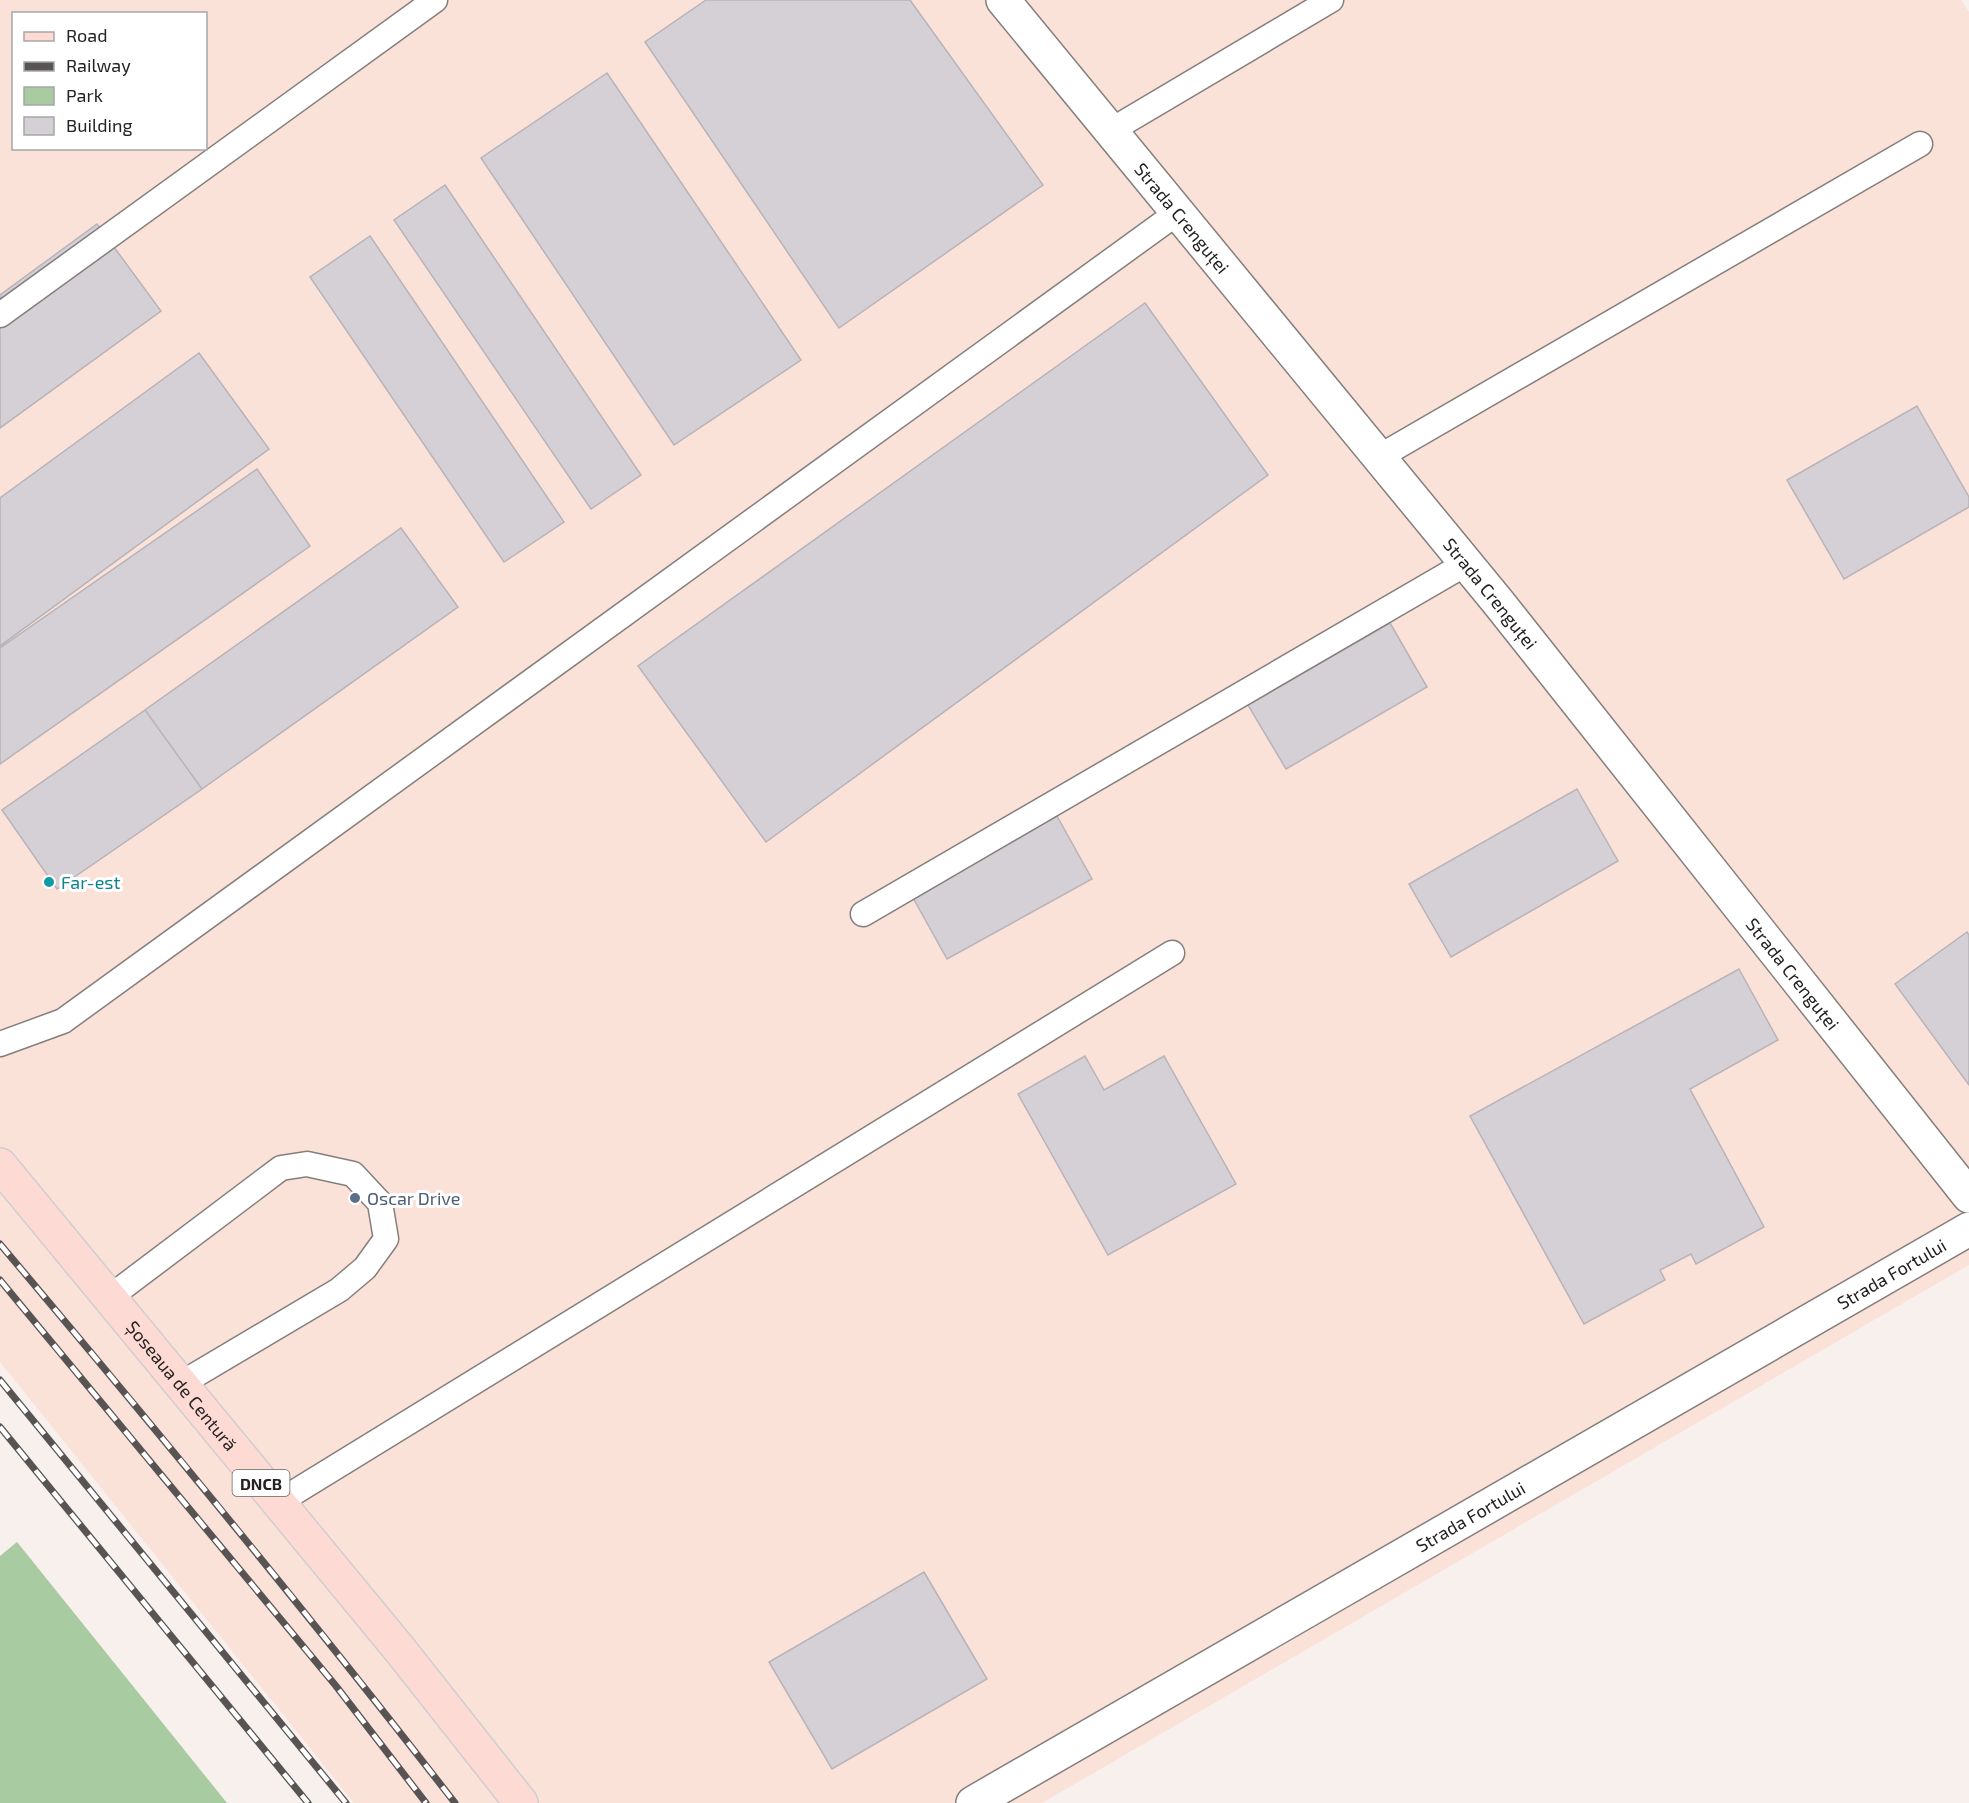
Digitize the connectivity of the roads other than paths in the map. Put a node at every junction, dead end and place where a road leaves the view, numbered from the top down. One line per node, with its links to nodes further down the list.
1 (435, 0): 7 (lane)
2 (1003, 0): 4 (street, Strada Crenguței)
3 (1330, 0): 4 (lane)
4 (1110, 131): 6 (street, Strada Crenguței)
5 (1920, 144): 8 (lane)
6 (1177, 213): 8 (street, Strada Crenguței); 12 (lane)
7 (0, 315)
8 (1379, 457): 9 (street, Strada Crenguței)
9 (1467, 563): 10 (lane); 14 (street, Strada Crenguței)
10 (863, 914)
11 (1173, 953): 18 (lane)
12 (0, 1044)
13 (0, 1165): 16 (main road, Șoseaua de Centură / DNCB)
14 (1969, 1196)
15 (1969, 1229): 20 (street, Strada Fortului)
16 (110, 1297): 17 (main road, Șoseaua de Centură / DNCB); 17 (lane)
17 (182, 1383): 18 (main road, Șoseaua de Centură / DNCB)
18 (277, 1503): 19 (main road, Șoseaua de Centură / DNCB)
19 (520, 1803)
20 (973, 1803)

